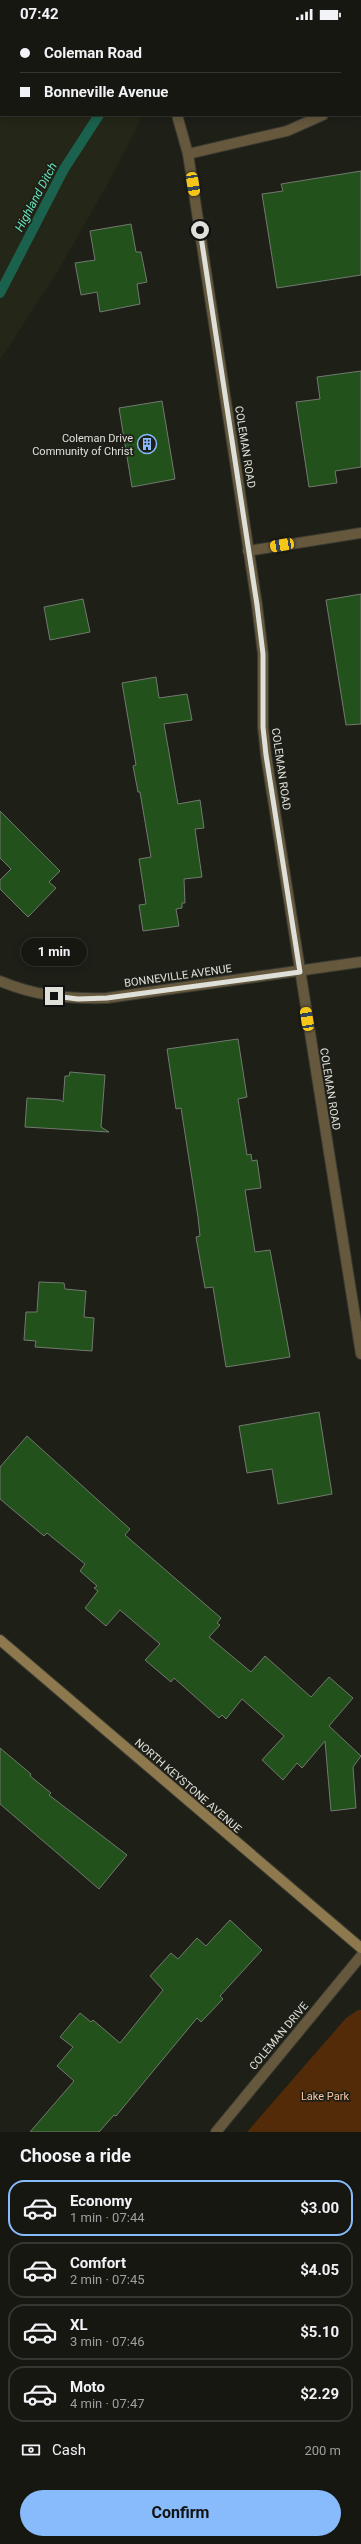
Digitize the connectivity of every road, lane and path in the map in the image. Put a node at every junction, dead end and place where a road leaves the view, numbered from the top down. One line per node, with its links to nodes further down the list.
1 (177, 116): 3 (street, COLEMAN ROAD)
2 (322, 116): 3 (street)
3 (188, 154): 5 (street, COLEMAN ROAD)
4 (361, 533): 5 (street)
5 (248, 551): 7 (street, COLEMAN ROAD)
6 (361, 962): 7 (street, BONNEVILLE AVENUE)
7 (300, 972): 8 (street, BONNEVILLE AVENUE); 9 (street, COLEMAN ROAD)
8 (0, 981)
9 (361, 1354)
10 (0, 1640): 11 (street, NORTH KEYSTONE AVENUE)
11 (361, 1948)
12 (361, 1956): 13 (street, COLEMAN DRIVE)
13 (216, 2132)

